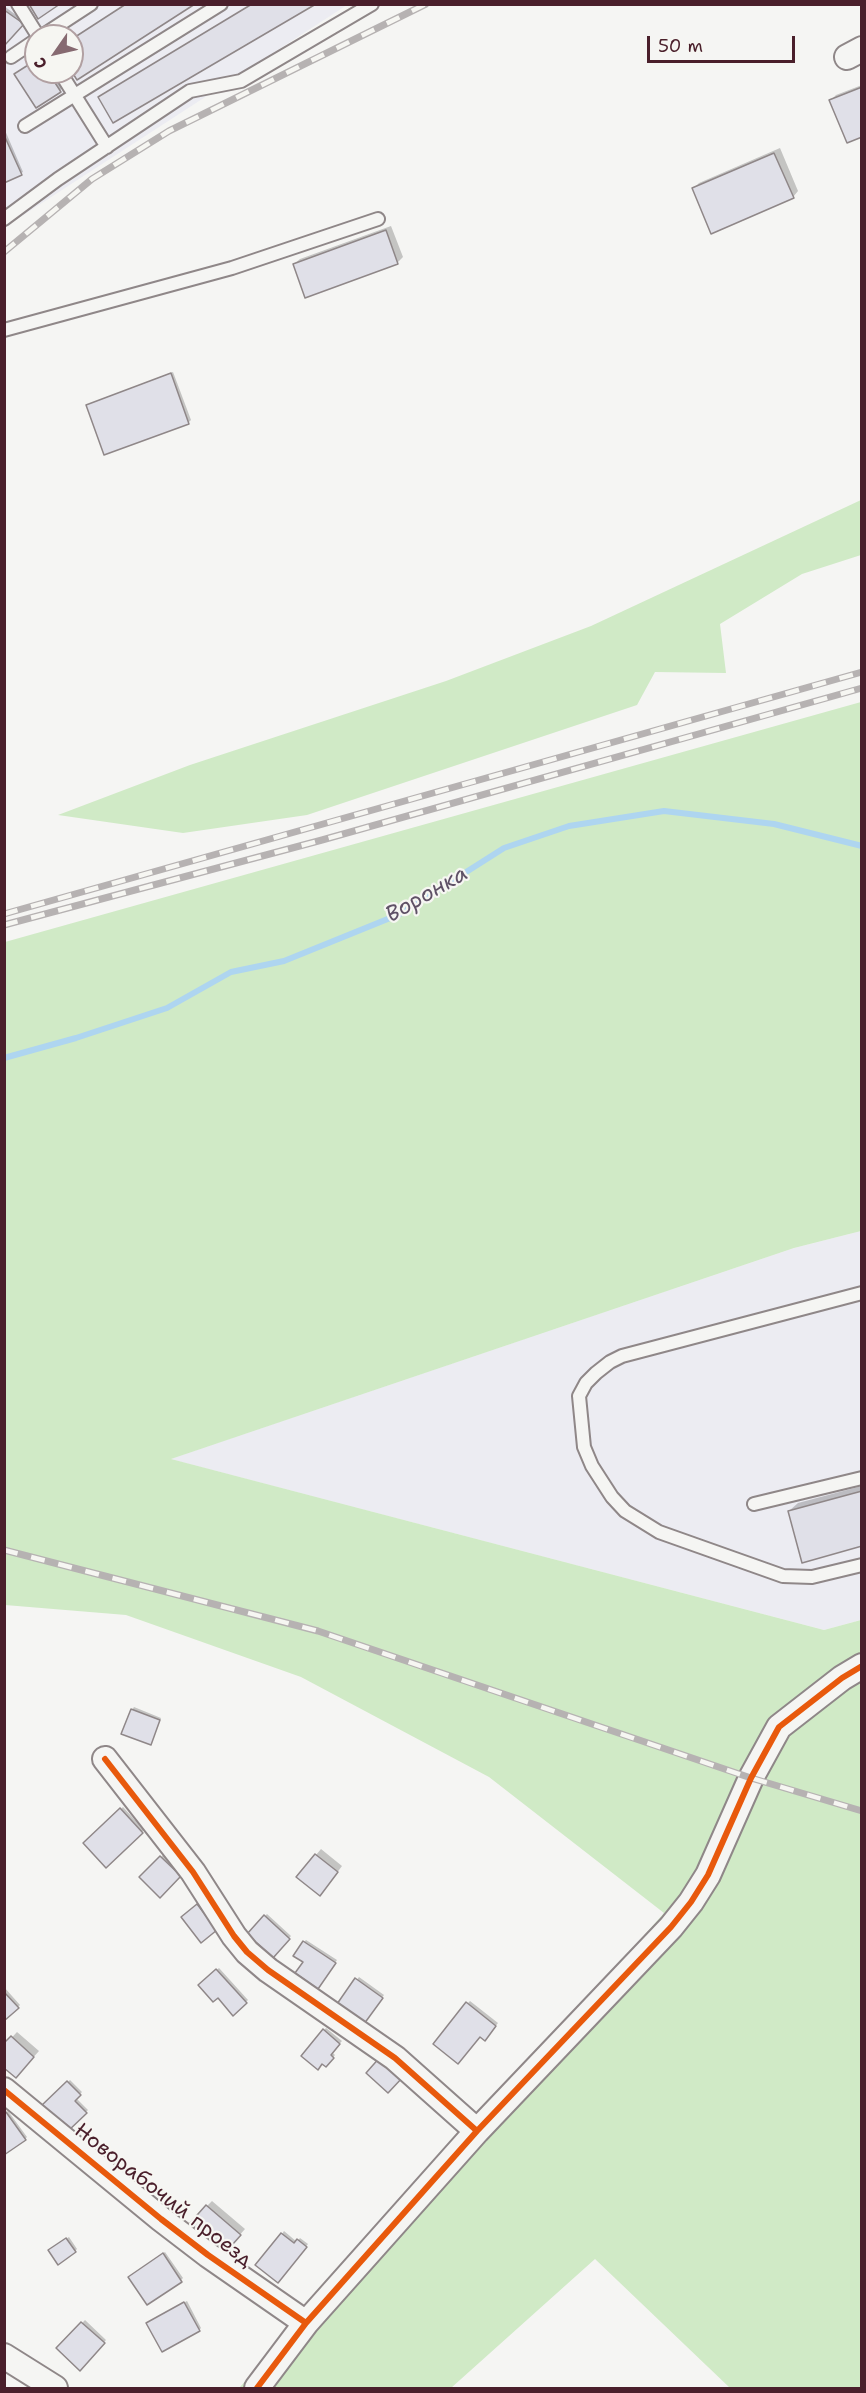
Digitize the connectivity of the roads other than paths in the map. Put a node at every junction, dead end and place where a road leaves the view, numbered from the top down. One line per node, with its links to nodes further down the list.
1 (18, 4): 5 (lane)
2 (91, 4): 6 (lane)
3 (221, 4): 10 (lane)
4 (372, 4): 12 (lane)
5 (30, 24)
6 (60, 24)
7 (24, 48): 8 (lane)
8 (11, 57)
9 (68, 84): 10 (lane)
10 (76, 96): 11 (lane); 12 (lane)
11 (25, 126)
12 (107, 147): 13 (lane)
13 (4, 219)
14 (378, 219): 15 (lane)
15 (4, 330)
16 (861, 1293): 19 (lane)
17 (861, 1478): 18 (lane)
18 (754, 1504)
19 (861, 1565)
20 (861, 1666): 23 (street)
21 (105, 1759): 23 (street)
22 (4, 2090): 24 (street, Новорабочий проезд)
23 (477, 2131): 24 (street)
24 (306, 2323): 27 (street)
25 (4, 2356): 26 (street)
26 (55, 2388)
27 (257, 2388)

